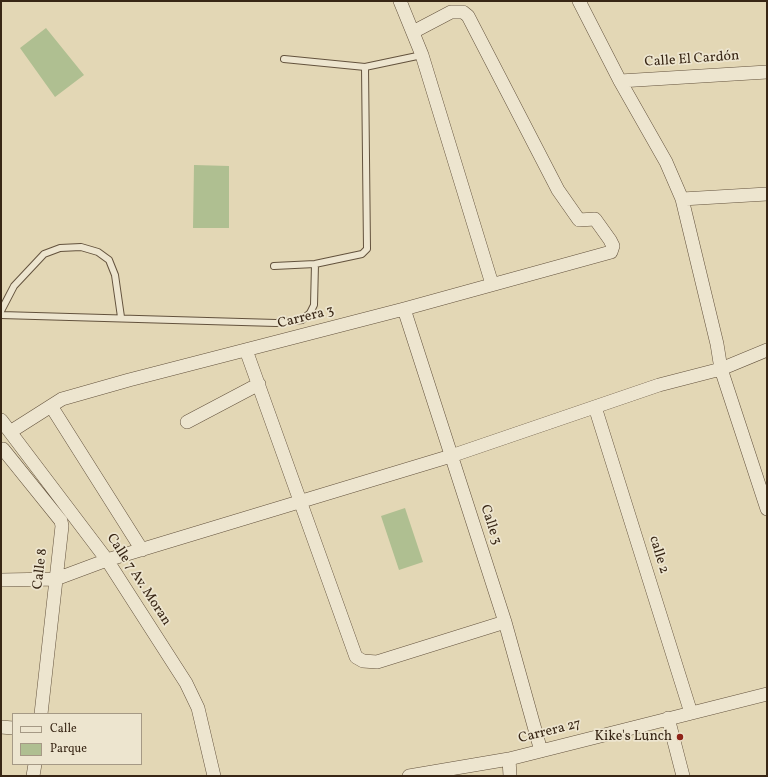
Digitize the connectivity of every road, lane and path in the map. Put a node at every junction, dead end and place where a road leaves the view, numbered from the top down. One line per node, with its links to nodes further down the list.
1 (400, 1): 3 (street)
2 (579, 1): 8 (street)
3 (413, 32): 4 (street); 13 (street, Carrera 3)
4 (422, 55): 6 (lane); 13 (street)
5 (284, 59): 6 (lane)
6 (365, 67): 11 (lane)
7 (767, 72): 8 (street, Calle El Cardón)
8 (620, 81): 10 (street)
9 (767, 194): 10 (street)
10 (682, 198): 20 (street)
11 (315, 264): 12 (lane); 17 (lane)
12 (274, 266)
13 (492, 284): 14 (street, Carrera 3)
14 (404, 309): 18 (street, Carrera 3); 29 (street, Calle 3)
15 (1, 311): 17 (lane)
16 (1, 315): 17 (lane)
17 (121, 317)
18 (246, 350): 21 (street); 22 (street, Carrera 3)
19 (767, 350): 20 (street)
20 (721, 369): 23 (street); 31 (street)
21 (259, 384): 25 (street); 30 (street)
22 (51, 406): 26 (street, Carrera 3); 32 (street)
23 (595, 407): 29 (street); 39 (street, calle 2)
24 (1, 420): 26 (street, Calle 7 Av. Moran)
25 (187, 422)
26 (10, 432): 27 (street, Calle 7 Av. Moran)
27 (23, 447): 28 (street); 33 (street, Calle 7 Av. Moran)
28 (2, 449): 35 (street, Calle 8)
29 (451, 456): 30 (street); 36 (street, Calle 3)
30 (302, 502): 32 (street); 36 (street)
31 (767, 509)
32 (142, 550): 33 (street)
33 (107, 560): 35 (street); 47 (street, Calle 7 Av. Moran)
34 (1, 580): 35 (street)
35 (56, 580): 38 (street, Calle 8)
36 (505, 622): 43 (street, Calle 3)
37 (767, 694): 39 (street, Carrera 27)
38 (41, 713)
39 (691, 713): 40 (street, Carrera 27)
40 (668, 718): 43 (street, Carrera 27); 50 (street)
41 (1, 727): 42 (street)
42 (12, 728)
43 (541, 751): 44 (street, Carrera 27)
44 (509, 759): 48 (street, Carrera 27); 49 (street)
45 (35, 765): 46 (street)
46 (33, 776)
47 (214, 776)
48 (409, 776)
49 (510, 776)
50 (683, 776)

